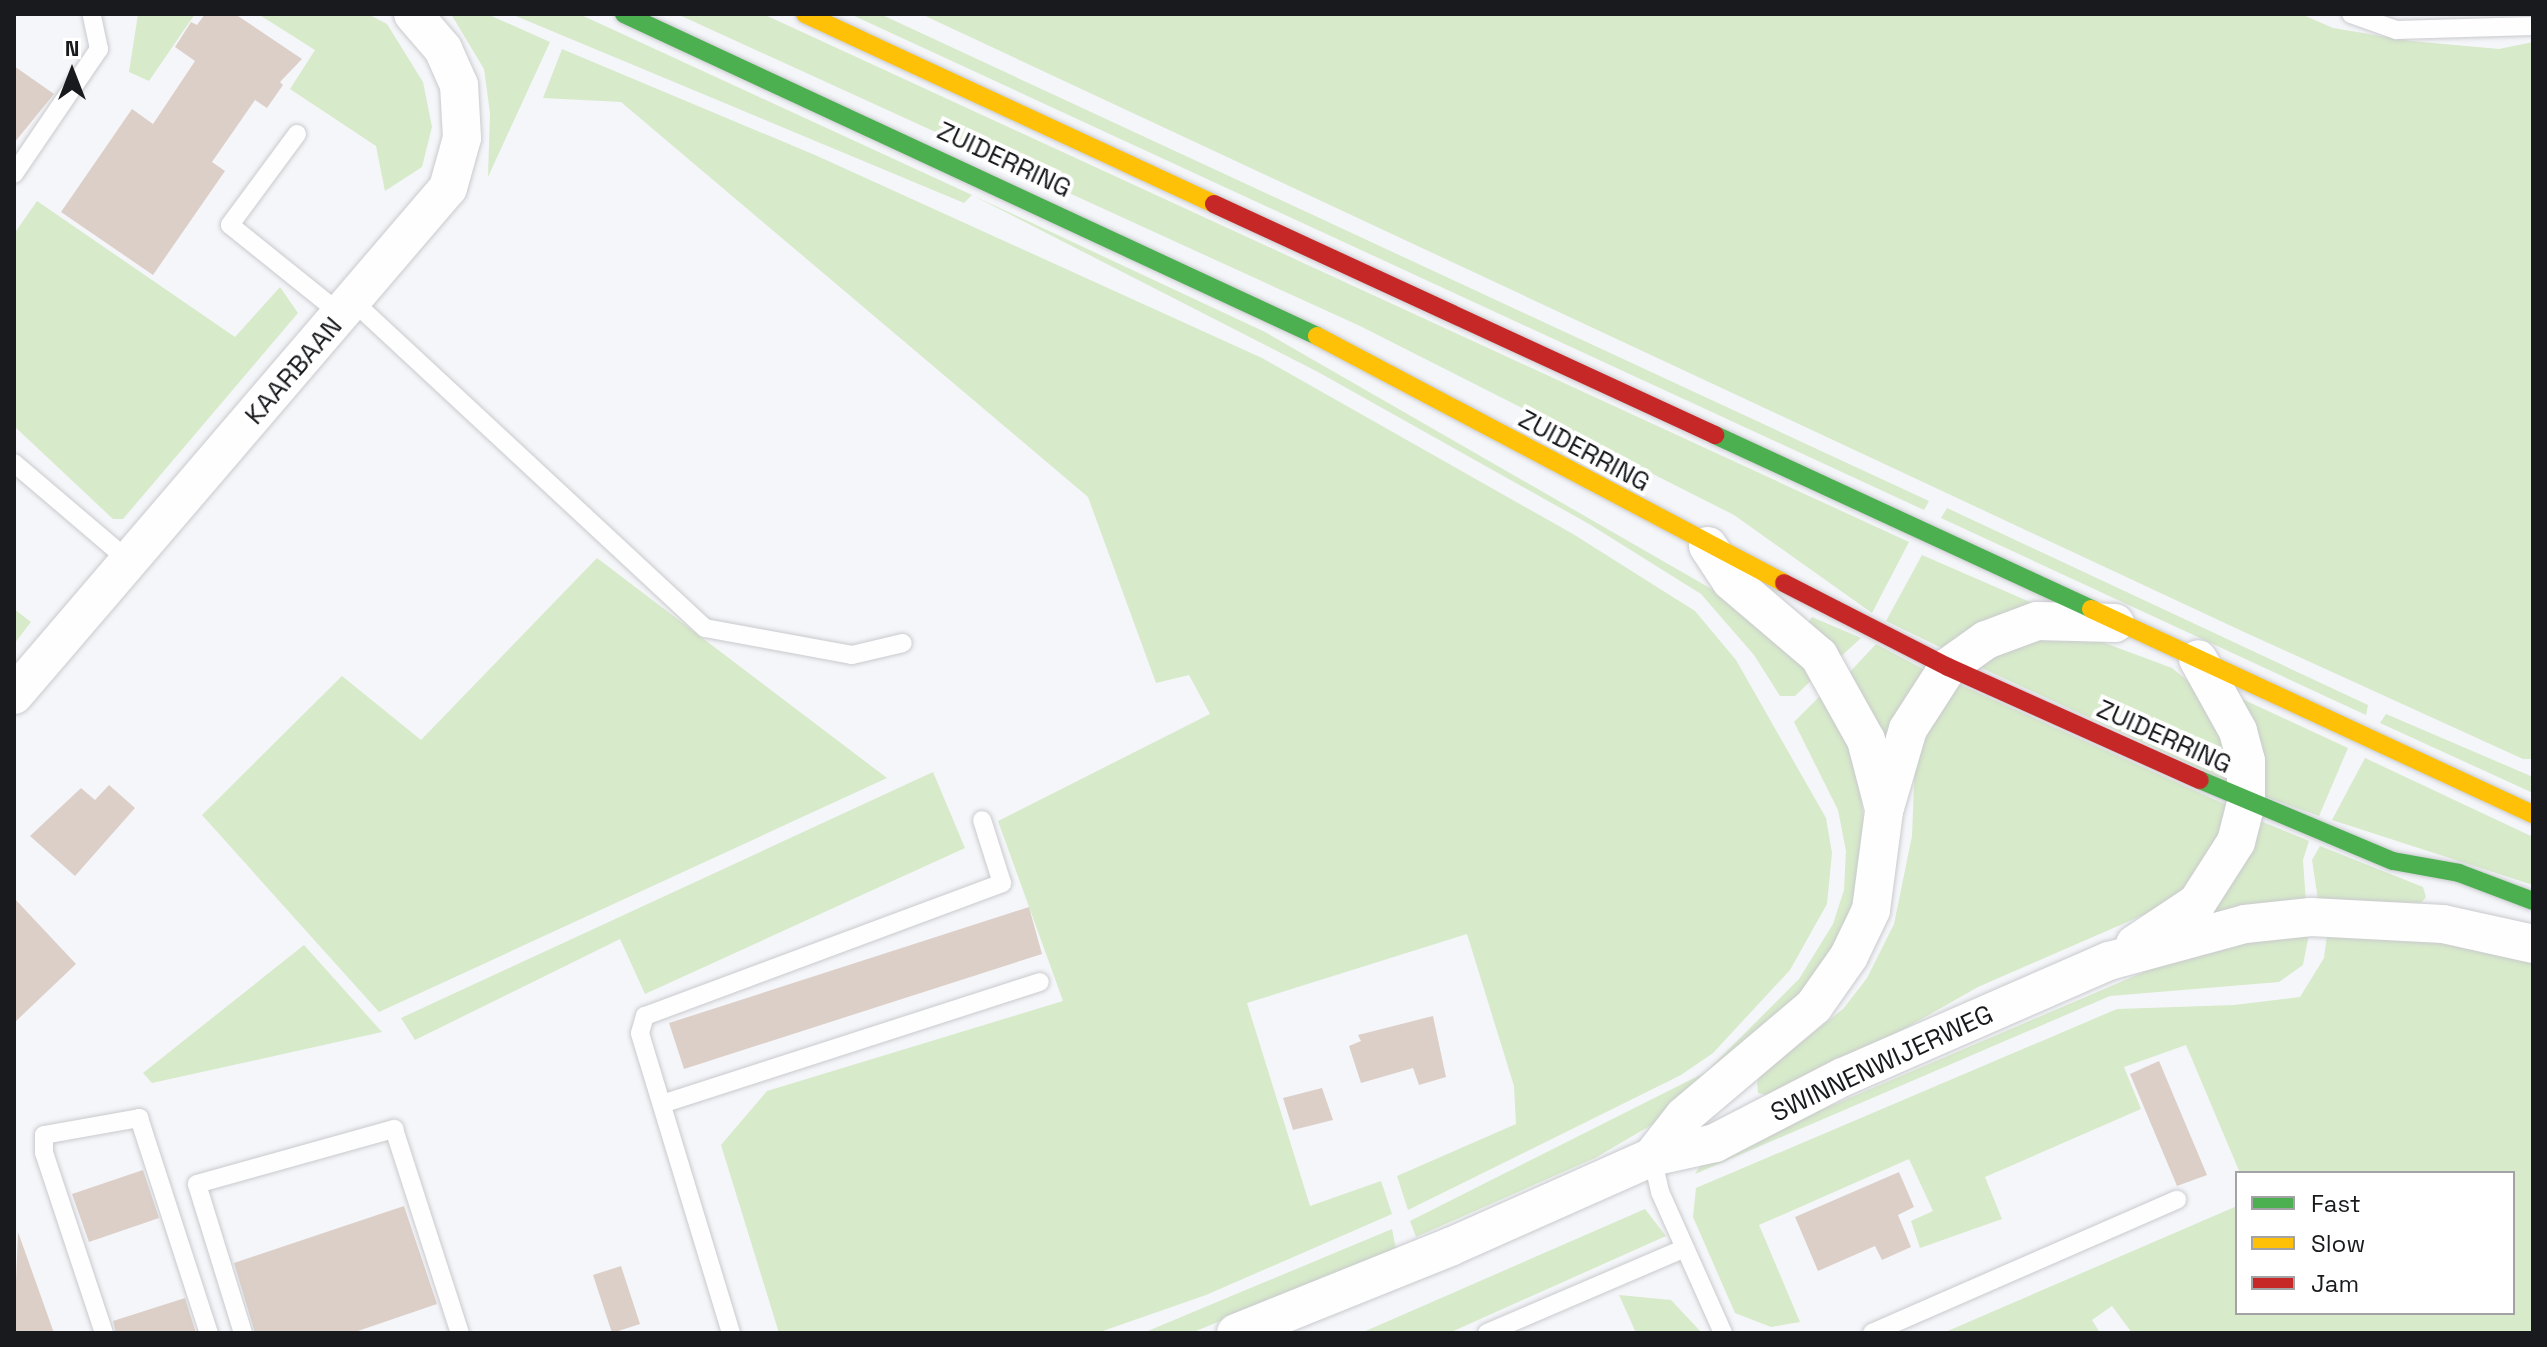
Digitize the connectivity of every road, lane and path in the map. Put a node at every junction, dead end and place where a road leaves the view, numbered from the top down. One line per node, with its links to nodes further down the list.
1 (92, 14): 8 (lane)
2 (413, 14): 9 (street, KAARBAAN)
3 (624, 14): 11 (main road, ZUIDERRING)
4 (805, 14): 13 (main road, ZUIDERRING)
5 (2353, 14): 6 (lane)
6 (2533, 26)
7 (297, 134): 9 (lane)
8 (14, 174)
9 (348, 308): 12 (street, KAARBAAN); 14 (lane)
10 (14, 463): 12 (lane)
11 (1708, 546): 16 (main road, ZUIDERRING); 19 (street, SWINNENWIJERWEG)
12 (129, 561): 17 (street, KAARBAAN)
13 (2118, 623): 15 (main road, ZUIDERRING); 16 (street, SWINNENWIJERWEG)
14 (903, 643)
15 (2198, 659): 18 (street, SWINNENWIJERWEG); 20 (main road, ZUIDERRING)
16 (1948, 667): 18 (main road, ZUIDERRING); 19 (street, SWINNENWIJERWEG)
17 (14, 695)
18 (2246, 803): 22 (main road, ZUIDERRING); 24 (street, SWINNENWIJERWEG)
19 (1884, 811): 27 (street, SWINNENWIJERWEG)
20 (2533, 814)
21 (982, 820): 26 (lane)
22 (2533, 901)
23 (2533, 944): 24 (street, SWINNENWIJERWEG)
24 (2109, 961): 27 (street, SWINNENWIJERWEG)
25 (1040, 982): 26 (lane)
26 (662, 1104): 34 (lane)
27 (1652, 1157): 29 (lane); 35 (street, SWINNENWIJERWEG)
28 (2177, 1200): 38 (lane)
29 (1685, 1248): 36 (lane); 37 (lane)
30 (104, 1333): 31 (lane)
31 (209, 1333)
32 (243, 1333): 33 (lane)
33 (460, 1333)
34 (731, 1333)
35 (1236, 1333)
36 (1487, 1333)
37 (1723, 1333)
38 (1872, 1333)

